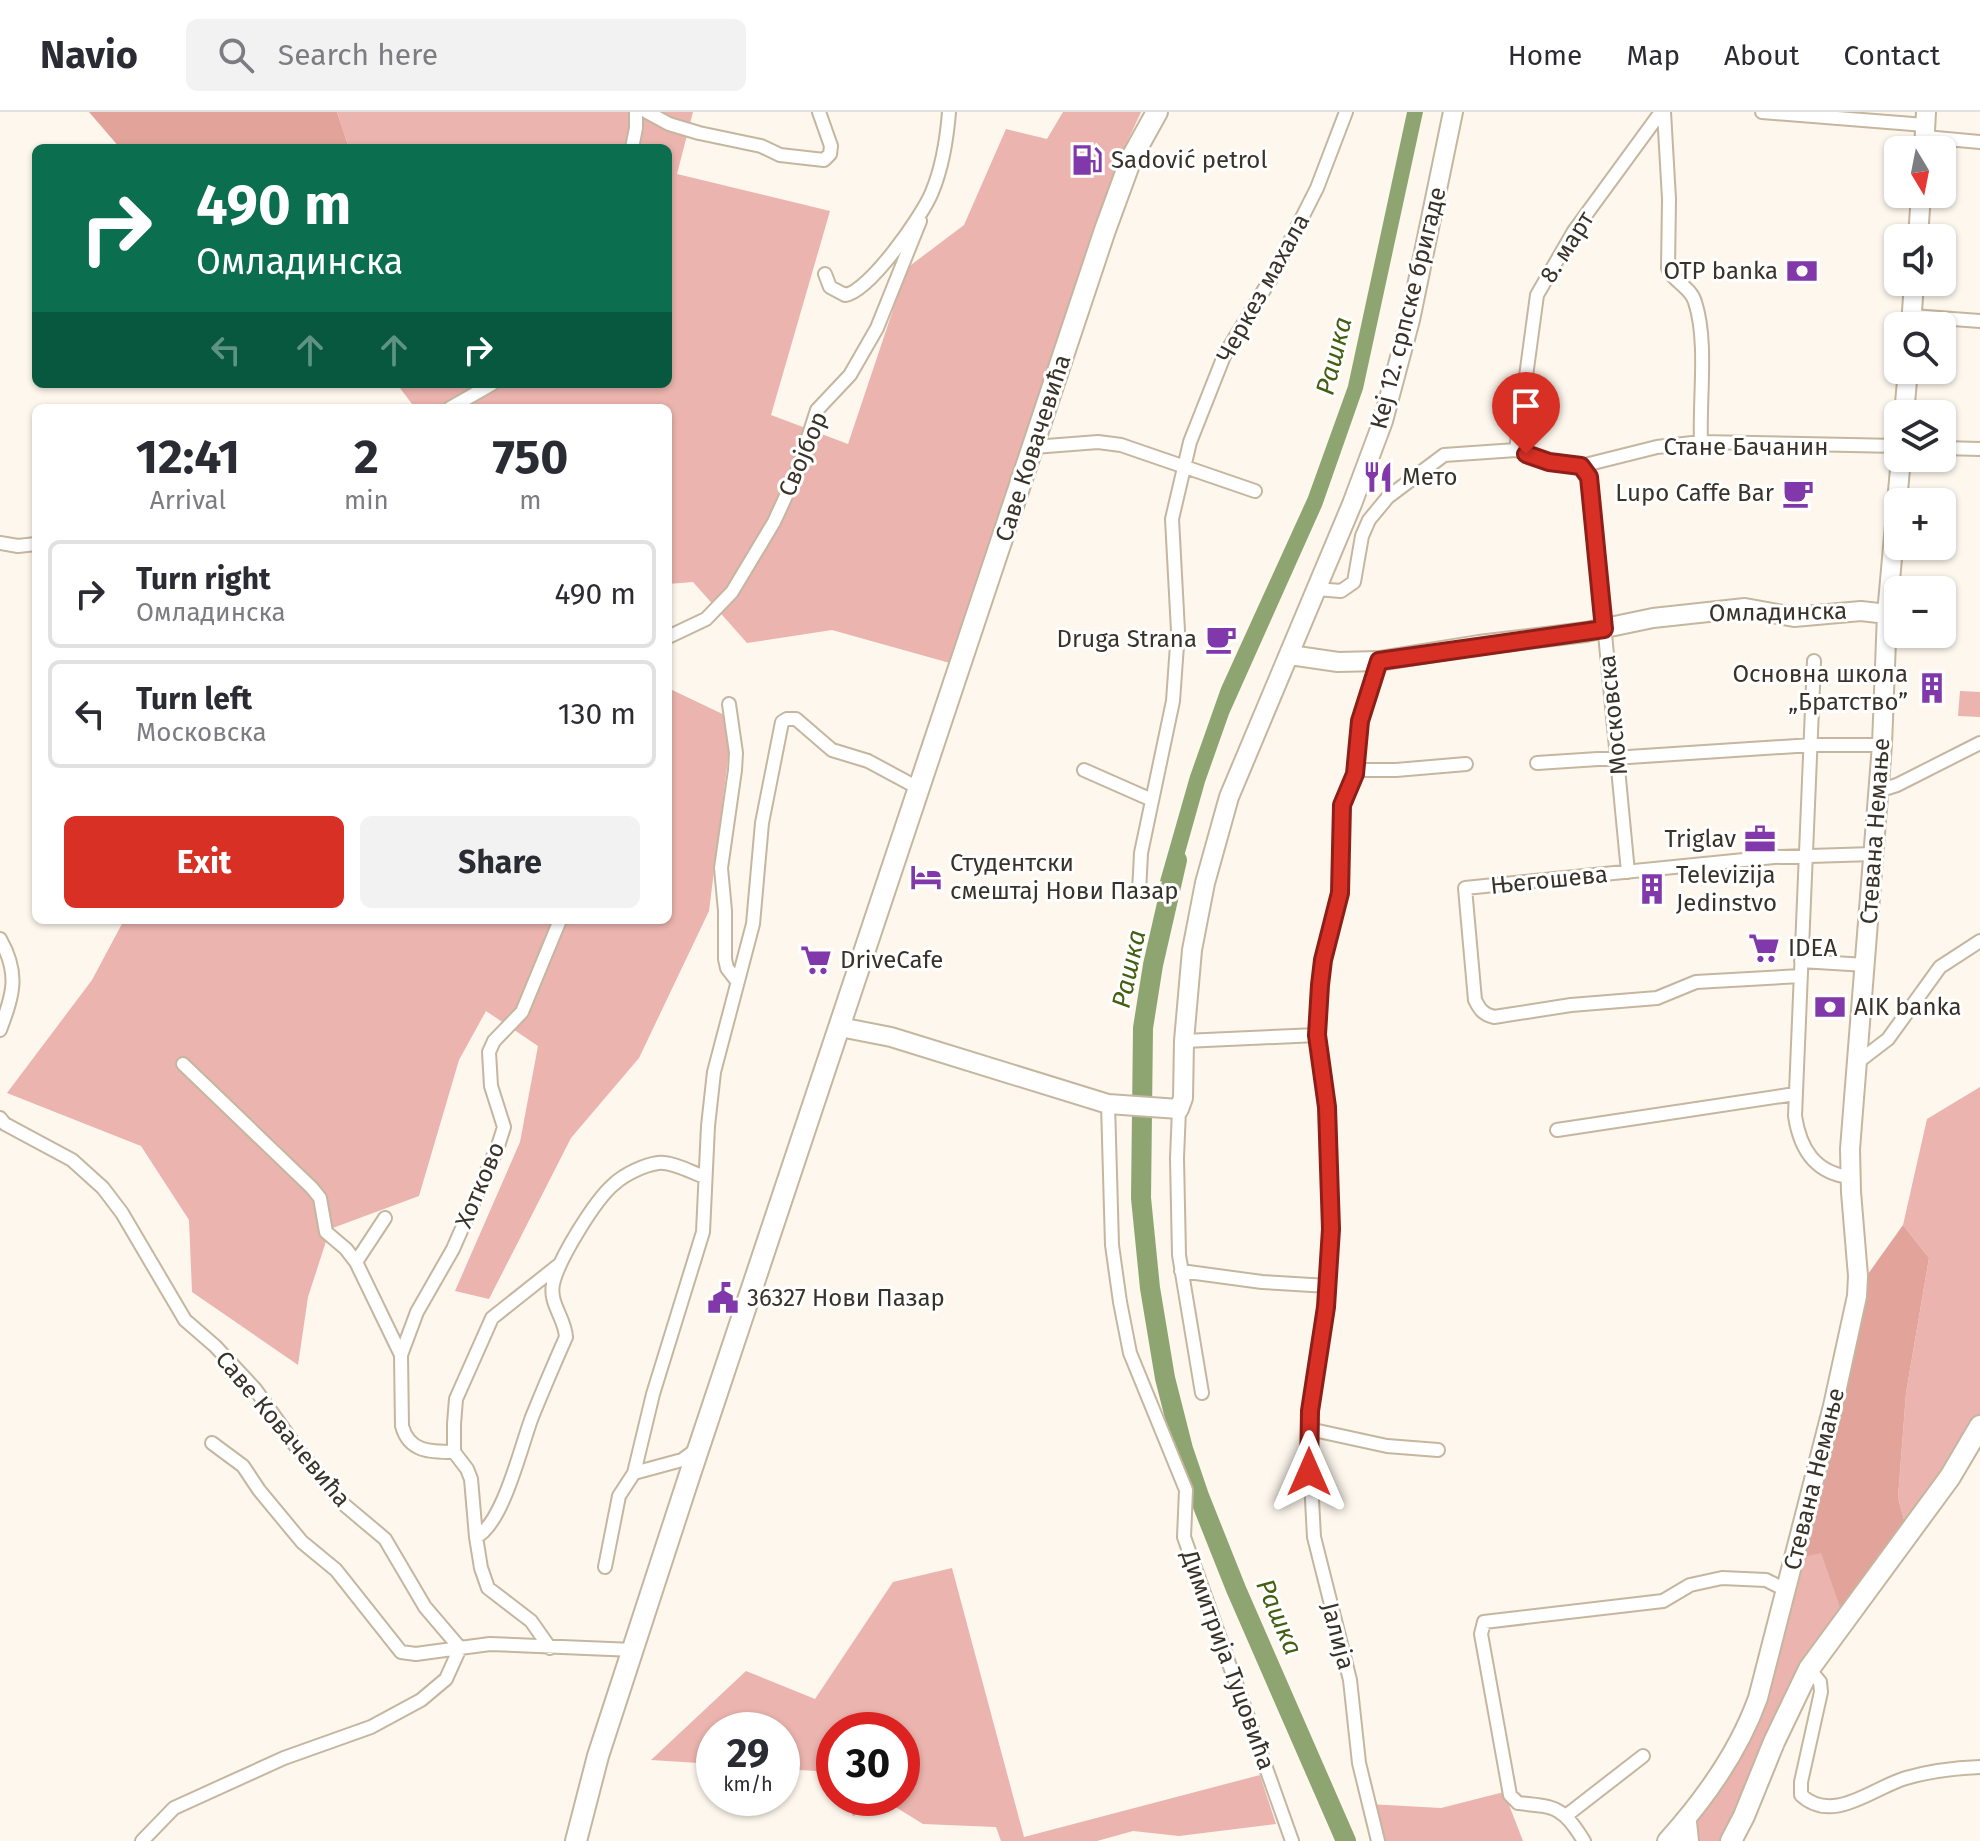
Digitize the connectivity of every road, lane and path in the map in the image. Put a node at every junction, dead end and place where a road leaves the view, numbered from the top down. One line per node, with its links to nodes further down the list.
1 (636, 112): 13 (street)
2 (647, 112): 3 (street)
3 (819, 112)
4 (949, 112): 14 (street, Својбор)
5 (1157, 112): 22 (main road, Саве Ковачевића)
6 (1346, 112): 27 (street, Черкез махала)
7 (1453, 112): 33 (street, Кеј 12. српске бригаде)
8 (1663, 112): 20 (street); 25 (street, 8. март)
9 (1762, 112): 10 (street)
10 (1808, 113): 11 (street)
11 (1925, 131): 12 (street)
12 (1980, 142)
13 (633, 144)
14 (918, 217): 15 (street, Својбор); 36 (street, Својбор)
15 (825, 274)
16 (1956, 321): 17 (street)
17 (1980, 321)
18 (485, 388): 19 (street)
19 (457, 404)
20 (1701, 442): 21 (street, Стане Бачанин); 26 (street, Стане Бачанин)
21 (1884, 446)
22 (1034, 447): 27 (street); 50 (main road, Саве Ковачевића)
23 (1956, 448): 24 (street)
24 (1980, 449)
25 (1516, 450): 26 (street, Стане Бачанин); 33 (street, Стане Бачанин)
26 (1581, 466): 35 (street, Московска)
27 (1184, 467): 29 (street); 52 (street, Черкез махала)
28 (1900, 472): 32 (street, Стевана Немање)
29 (1255, 491)
30 (0, 543): 31 (street)
31 (32, 544)
32 (1890, 576)
33 (1316, 589): 38 (street, Кеј 12. српске бригаде)
34 (1884, 614): 35 (street, Омладинска)
35 (1604, 629): 39 (street, Омладинска); 45 (street, Московска)
36 (672, 635)
37 (1886, 648): 44 (street, Стевана Немање)
38 (1290, 655): 39 (street, Омладинска); 67 (street, Кеј 12. српске бригаде)
39 (1379, 661): 49 (street, Јалија)
40 (1814, 661): 43 (street)
41 (729, 704): 63 (street)
42 (1980, 743): 51 (street)
43 (1812, 745): 44 (street); 45 (street); 54 (street)
44 (1882, 745): 51 (street, Стевана Немање)
45 (1617, 757): 46 (street); 55 (street, Московска)
46 (1537, 763)
47 (1466, 764): 49 (street)
48 (1084, 770): 52 (street)
49 (1356, 770): 66 (street, Јалија)
50 (920, 789): 63 (street); 64 (main road, Саве Ковачевића)
51 (1878, 791): 53 (street, Стевана Немање)
52 (1152, 800): 56 (street, Черкез махала)
53 (1873, 854): 54 (street, Његошева); 61 (street, Стевана Немање)
54 (1805, 857): 55 (street, Његошева); 60 (street)
55 (1628, 872): 62 (street, Његошева)
56 (1139, 892)
57 (558, 924): 82 (street, Хотково)
58 (0, 939): 65 (street)
59 (1980, 941): 68 (street)
60 (1801, 961): 61 (street); 62 (street)
61 (1866, 965): 68 (street, Стевана Немање)
62 (1801, 976): 70 (street)
63 (737, 981): 75 (street)
64 (840, 1027): 71 (street); 87 (main road, Саве Ковачевића)
65 (0, 1030)
66 (1317, 1035): 67 (street); 81 (street, Јалија)
67 (1184, 1041): 72 (street, Кеј 12. српске бригаде)
68 (1858, 1062): 76 (street, Стевана Немање)
69 (183, 1064): 78 (street)
70 (1795, 1094): 74 (street); 76 (street)
71 (1116, 1105): 72 (street); 104 (street, Димитрија Туцовића)
72 (1173, 1109): 80 (street, Кеј 12. српске бригаде)
73 (0, 1118): 94 (street, Саве Ковачевића)
74 (1557, 1130)
75 (705, 1177): 79 (street); 90 (street)
76 (1850, 1177): 93 (street, Стевана Немање)
77 (385, 1218): 78 (street)
78 (356, 1262): 82 (street)
79 (560, 1264): 89 (street); 91 (street)
80 (1181, 1271): 81 (street); 83 (street)
81 (1328, 1286): 85 (street, Јалија)
82 (401, 1355): 89 (street)
83 (1202, 1393)
84 (1980, 1426): 97 (main road)
85 (1309, 1429): 88 (street); 105 (street, Јалија)
86 (212, 1443): 94 (street)
87 (700, 1447): 90 (street); 96 (main road, Саве Ковачевића)
88 (1438, 1450)
89 (454, 1452): 91 (street)
90 (634, 1473): 92 (street)
91 (476, 1537): 95 (street)
92 (605, 1567)
93 (1786, 1590): 100 (street, Стевана Немање); 101 (street, Стевана Немање)
94 (460, 1648): 95 (street); 102 (street)
95 (550, 1648): 96 (street)
96 (634, 1650): 103 (main road, Саве Ковачевића)
97 (1809, 1669): 99 (street); 108 (main road)
98 (1643, 1756): 100 (street)
99 (1980, 1767)
100 (1567, 1815): 106 (street)
101 (1683, 1833): 107 (street, Стевана Немање)
102 (142, 1841)
103 (576, 1841)
104 (1292, 1841)
105 (1378, 1841)
106 (1584, 1841)
107 (1667, 1841)
108 (1731, 1841)

